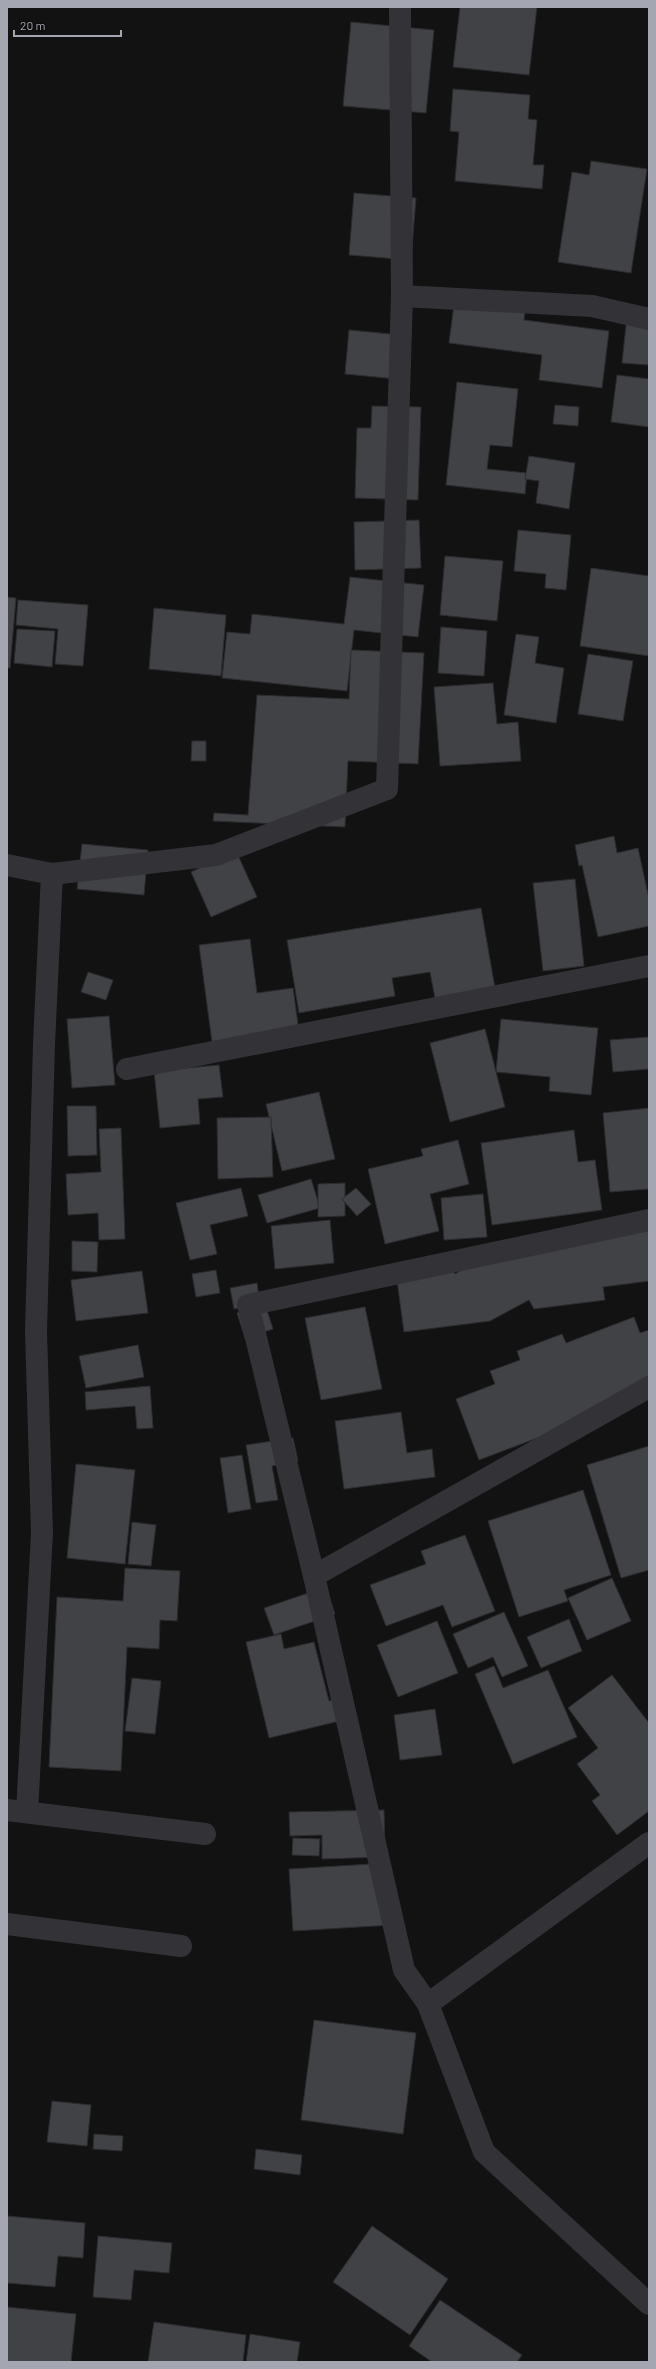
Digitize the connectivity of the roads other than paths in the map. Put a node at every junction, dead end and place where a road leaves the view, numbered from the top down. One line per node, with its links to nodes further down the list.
1 (400, 7): 2 (street)
2 (402, 296): 3 (street); 5 (street)
3 (649, 319)
4 (7, 865): 5 (street)
5 (52, 874): 11 (street)
6 (649, 966): 7 (street)
7 (127, 1069)
8 (649, 1220): 10 (street)
9 (649, 1387): 10 (street)
10 (314, 1576): 16 (street)
11 (17, 1811): 12 (street)
12 (205, 1834)
13 (649, 1843): 16 (street)
14 (7, 1924): 15 (street)
15 (181, 1946)
16 (428, 2004): 17 (street)
17 (649, 2304)

